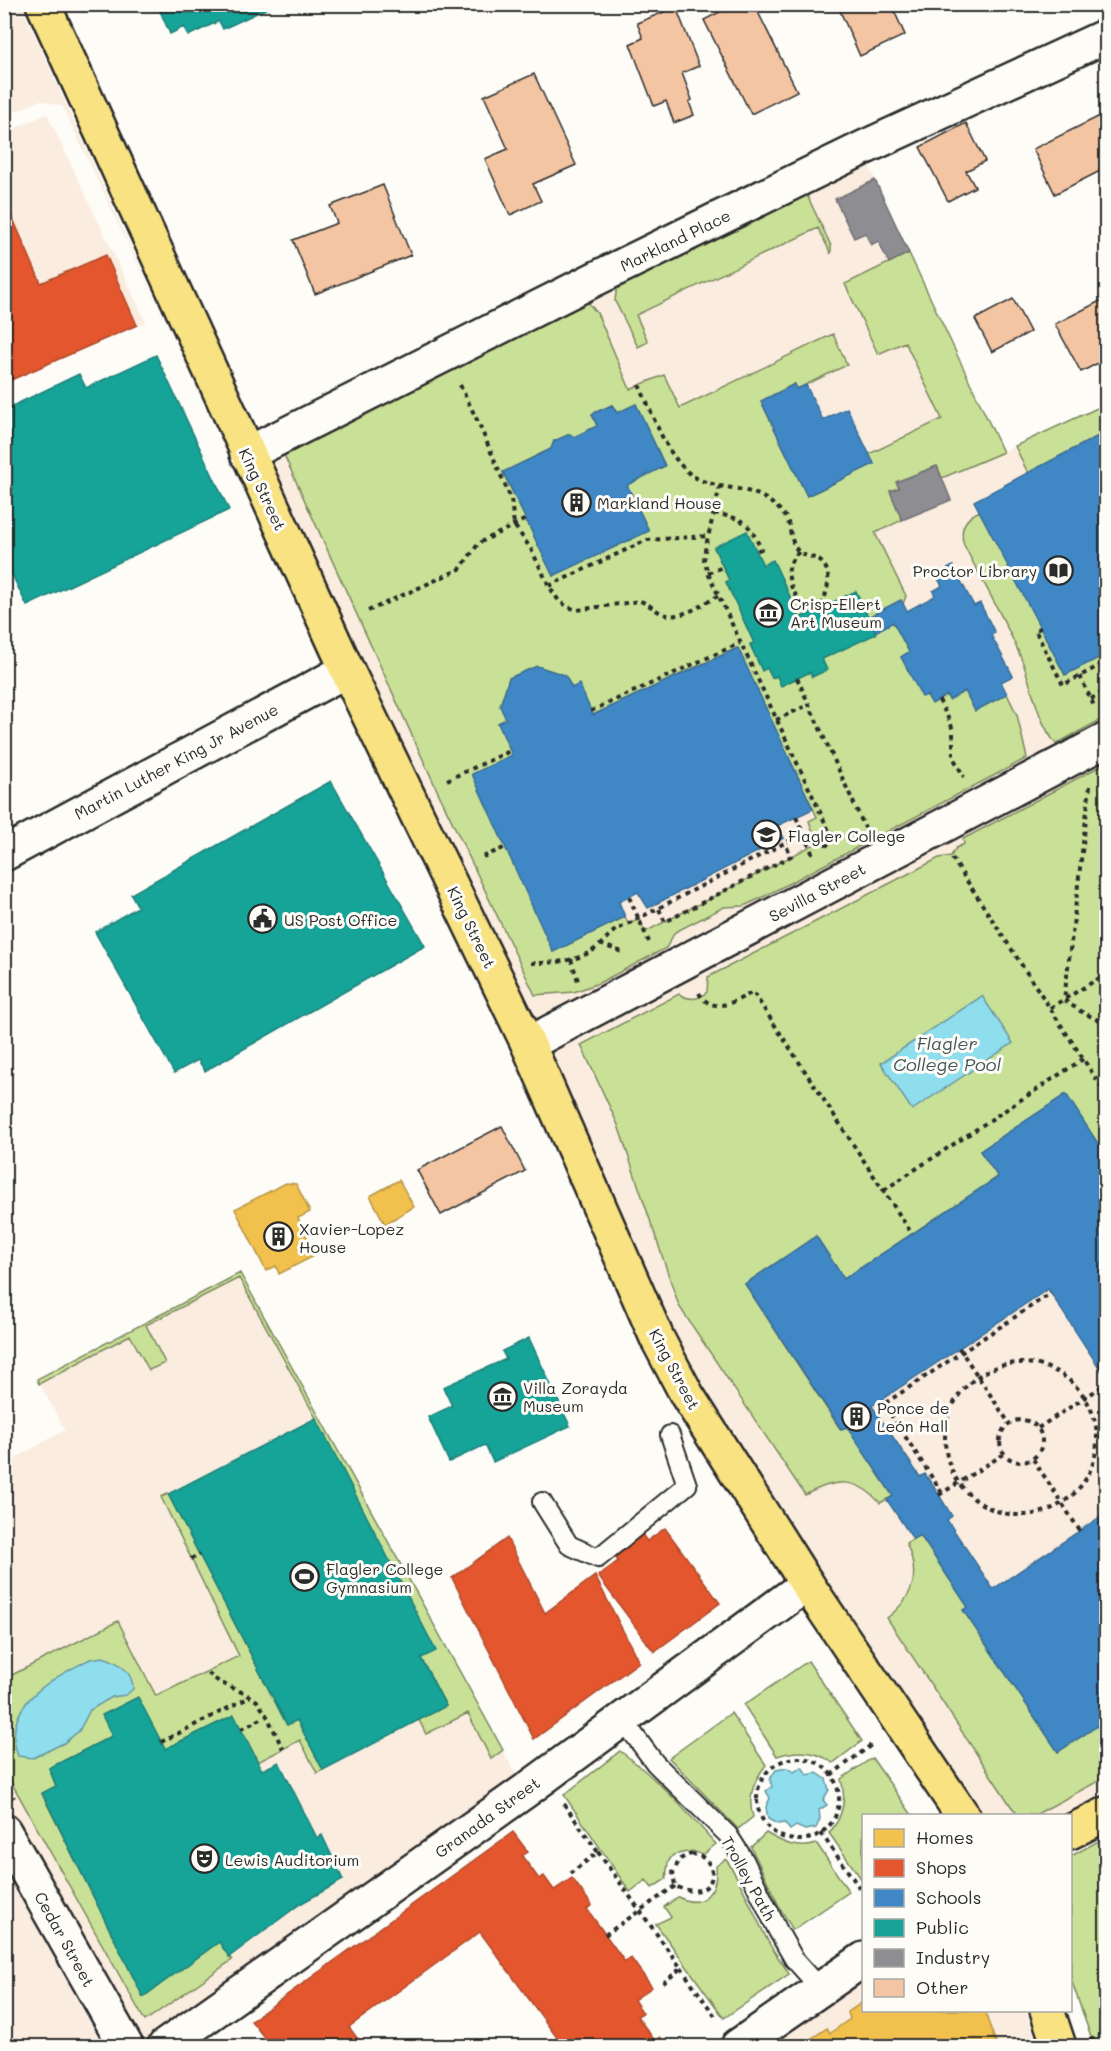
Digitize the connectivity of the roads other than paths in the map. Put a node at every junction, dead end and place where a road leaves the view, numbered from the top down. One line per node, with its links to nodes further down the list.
1 (43, 4): 3 (main road, King Street)
2 (1107, 36): 3 (street, Markland Place)
3 (247, 454): 4 (main road, King Street)
4 (347, 670): 6 (street, Martin Luther King Jr Avenue); 7 (main road, King Street)
5 (1103, 728): 7 (street, Sevilla Street)
6 (4, 854)
7 (528, 1044): 10 (main road, King Street)
8 (670, 1435): 9 (lane)
9 (542, 1502)
10 (807, 1584): 11 (street, Granada Street); 12 (main road, King Street)
11 (622, 1720): 17 (lane, Trolley Path); 21 (street, Granada Street)
12 (962, 1814)
13 (1107, 1814): 15 (main road)
14 (4, 1831): 20 (street, Cedar Street)
15 (1072, 1832)
16 (862, 1960): 17 (street)
17 (821, 1989): 19 (street)
18 (1048, 2012): 22 (main road)
19 (729, 2035)
20 (126, 2046)
21 (165, 2046)
22 (1059, 2046)

